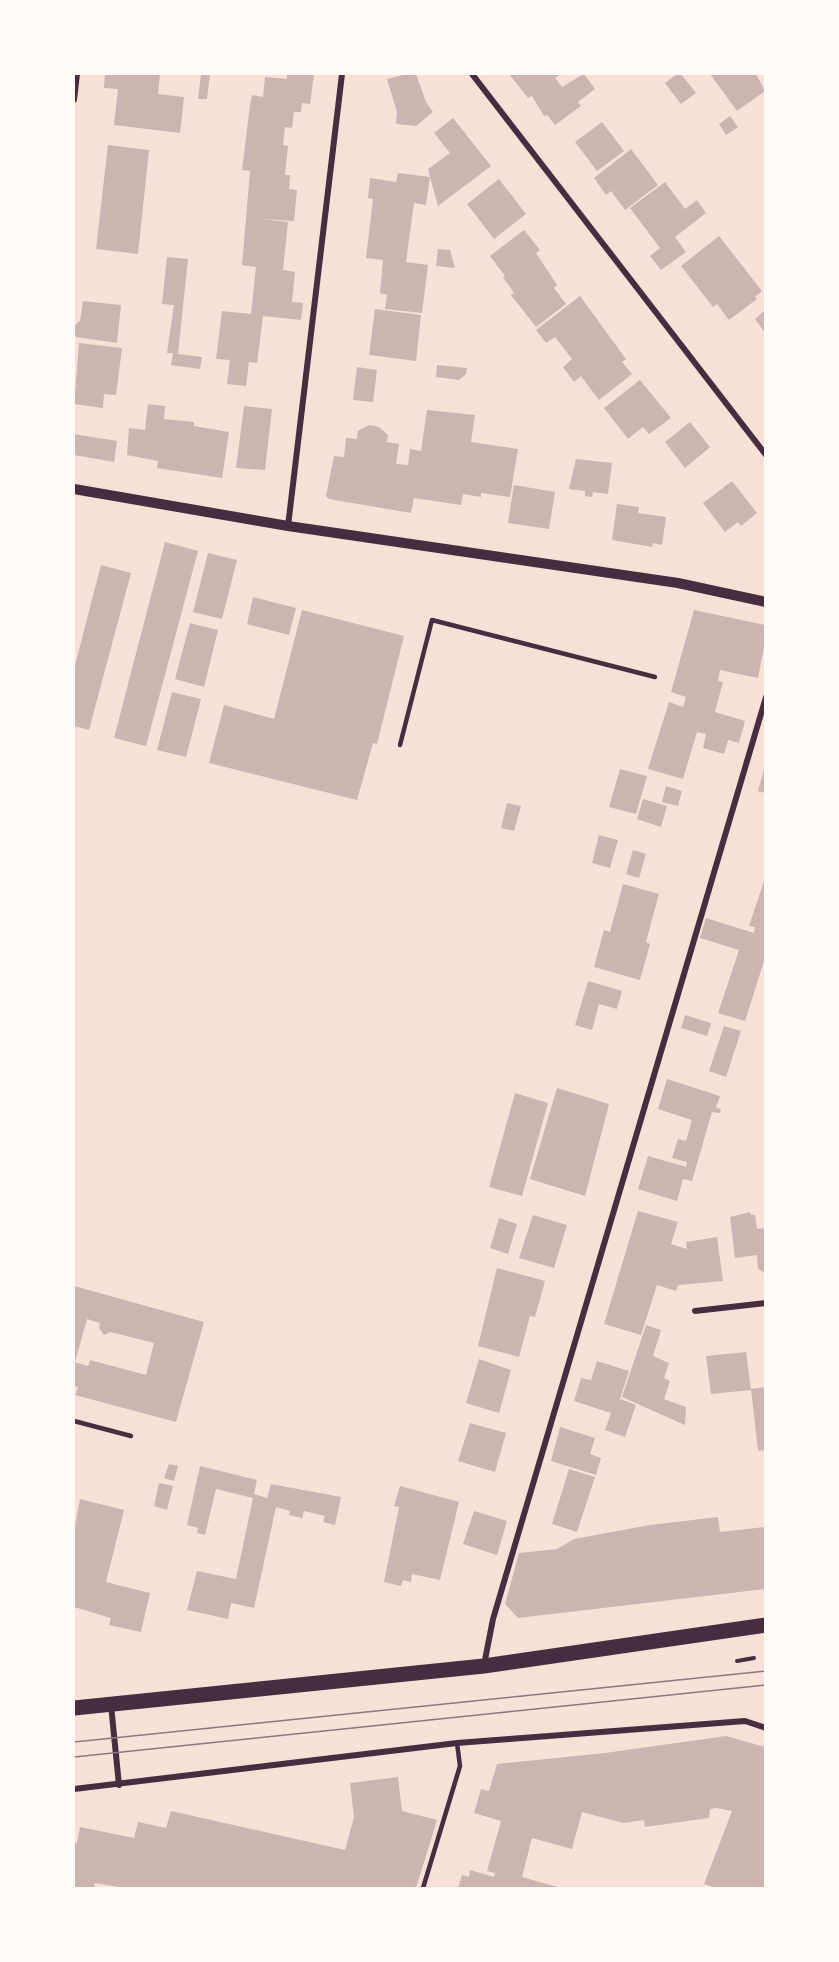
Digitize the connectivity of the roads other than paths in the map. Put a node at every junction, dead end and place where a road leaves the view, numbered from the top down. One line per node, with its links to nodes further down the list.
1 (77, 74): 4 (street)
2 (342, 74): 7 (street)
3 (472, 74): 5 (street)
4 (74, 100)
5 (765, 455)
6 (74, 489): 7 (street)
7 (288, 526): 8 (street)
8 (765, 602)
9 (655, 677): 11 (lane)
10 (765, 697): 17 (street)
11 (400, 746)
12 (765, 1303): 13 (street)
13 (695, 1311)
14 (74, 1421): 15 (lane)
15 (131, 1436)
16 (765, 1625): 17 (main road)
17 (484, 1666): 18 (main road)
18 (111, 1705): 19 (main road); 22 (street)
19 (74, 1708)
20 (765, 1728): 21 (street)
21 (457, 1743): 22 (street); 24 (lane)
22 (119, 1785): 23 (street)
23 (74, 1789)
24 (423, 1888)

